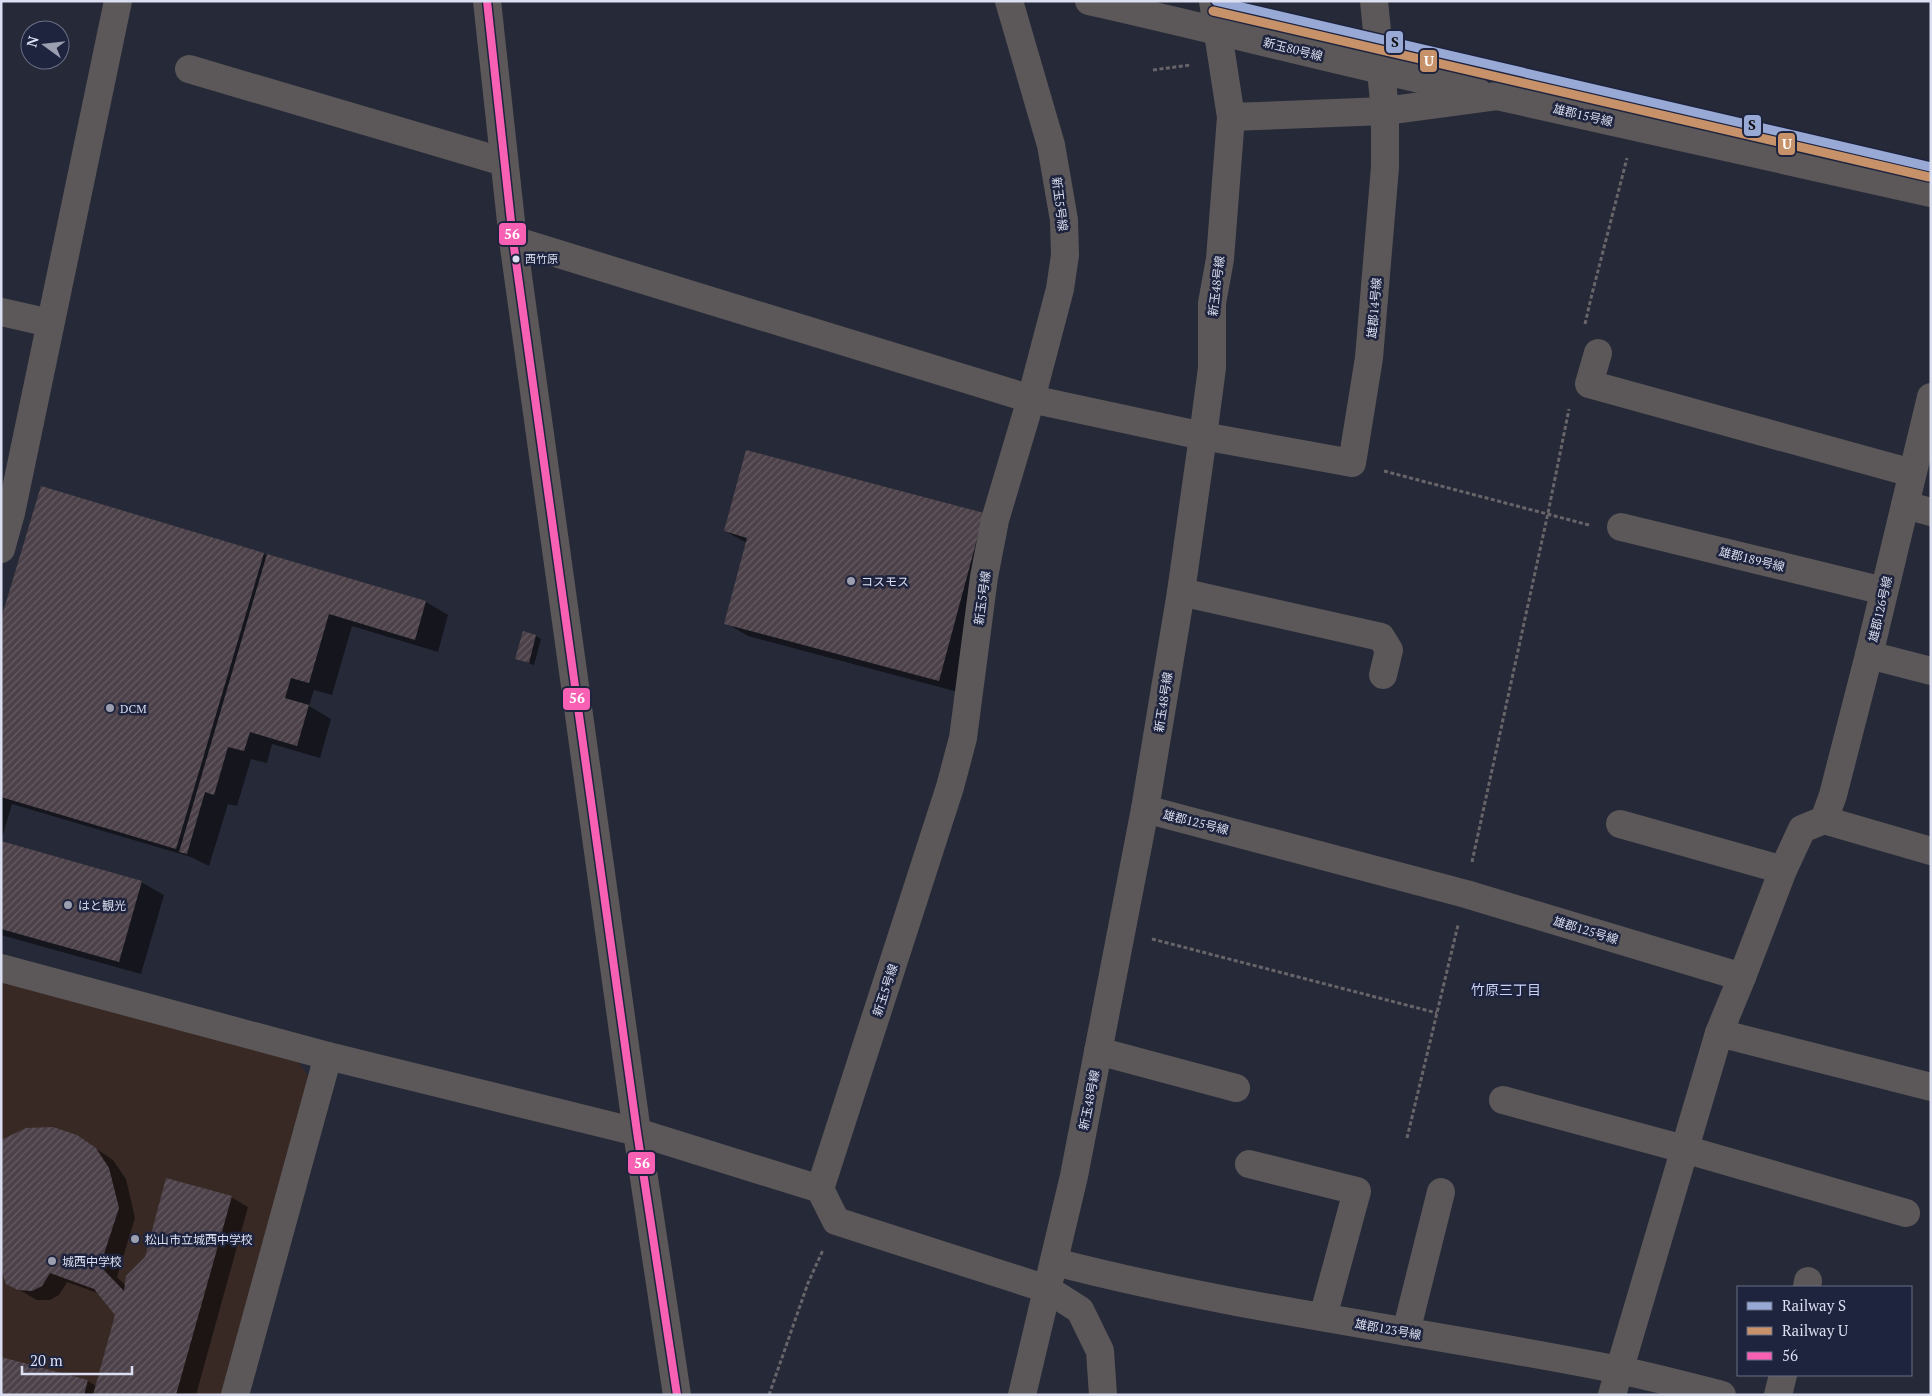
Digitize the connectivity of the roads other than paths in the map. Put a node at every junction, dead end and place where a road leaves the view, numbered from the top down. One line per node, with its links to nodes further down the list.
1 (118, 1): 17 (street)
2 (487, 1): 13 (street)
3 (1009, 1): 20 (street, 新玉5号線)
4 (1089, 1): 7 (street, 新玉80号線)
5 (1213, 1): 7 (street, 新玉48号線)
6 (1374, 1): 9 (street, 雄郡14号線)
7 (1218, 30): 9 (street, 新玉80号線); 12 (street, 新玉48号線)
8 (189, 69): 13 (street)
9 (1381, 71): 10 (street, 新玉80号線); 11 (street, 雄郡14号線)
10 (1497, 96): 11 (street, 雄郡15号線); 14 (street, 雄郡15号線)
11 (1385, 111): 12 (street, 雄郡15号線); 21 (street, 雄郡14号線)
12 (1231, 117): 21 (street, 新玉48号線)
13 (504, 162): 15 (street)
14 (1931, 193)
15 (512, 240): 20 (street); 45 (street)
16 (1, 312): 17 (street)
17 (50, 323): 26 (street)
18 (1598, 353): 22 (street)
19 (1931, 397): 22 (street, 雄郡126号線)
20 (1031, 399): 21 (street); 48 (street, 新玉5号線)
21 (1203, 436): 28 (street, 新玉48号線)
22 (1912, 474): 23 (street, 雄郡126号線)
23 (1905, 505): 24 (street); 27 (street, 雄郡126号線)
24 (1931, 512)
25 (1621, 527): 27 (street, 雄郡189号線)
26 (1, 549)
27 (1884, 591): 29 (street, 雄郡126号線)
28 (1181, 592): 31 (street); 32 (street, 新玉48号線)
29 (1869, 655): 30 (street); 33 (street, 雄郡126号線)
30 (1931, 671)
31 (1383, 675)
32 (1145, 809): 38 (street, 雄郡125号線); 40 (street, 新玉48号線)
33 (1824, 820): 35 (street); 36 (street)
34 (1620, 824): 36 (street)
35 (1931, 851)
36 (1783, 870): 38 (street)
37 (1, 968): 41 (street)
38 (1742, 977): 39 (street)
39 (1719, 1033): 42 (street); 46 (street)
40 (1098, 1051): 43 (street); 51 (street, 新玉48号線)
41 (328, 1056): 45 (street); 57 (street)
42 (1931, 1087)
43 (1236, 1088)
44 (1502, 1100): 46 (street)
45 (637, 1132): 48 (street); 58 (street)
46 (1684, 1149): 50 (street); 56 (street)
47 (1249, 1164): 53 (street)
48 (820, 1189): 52 (street)
49 (1441, 1192): 54 (street)
50 (1906, 1213)
51 (1055, 1262): 52 (street, 新玉48号線); 53 (street, 雄郡123号線)
52 (1047, 1289): 59 (street, 新玉48号線); 60 (street)
53 (1323, 1317): 54 (street, 雄郡123号線)
54 (1406, 1332): 56 (street, 雄郡123号線)
55 (1783, 1376): 62 (street)
56 (1616, 1382): 61 (street, 雄郡123号線)
57 (235, 1395)
58 (677, 1395)
59 (1022, 1395)
60 (1103, 1395)
61 (1722, 1395)
62 (1778, 1395)

